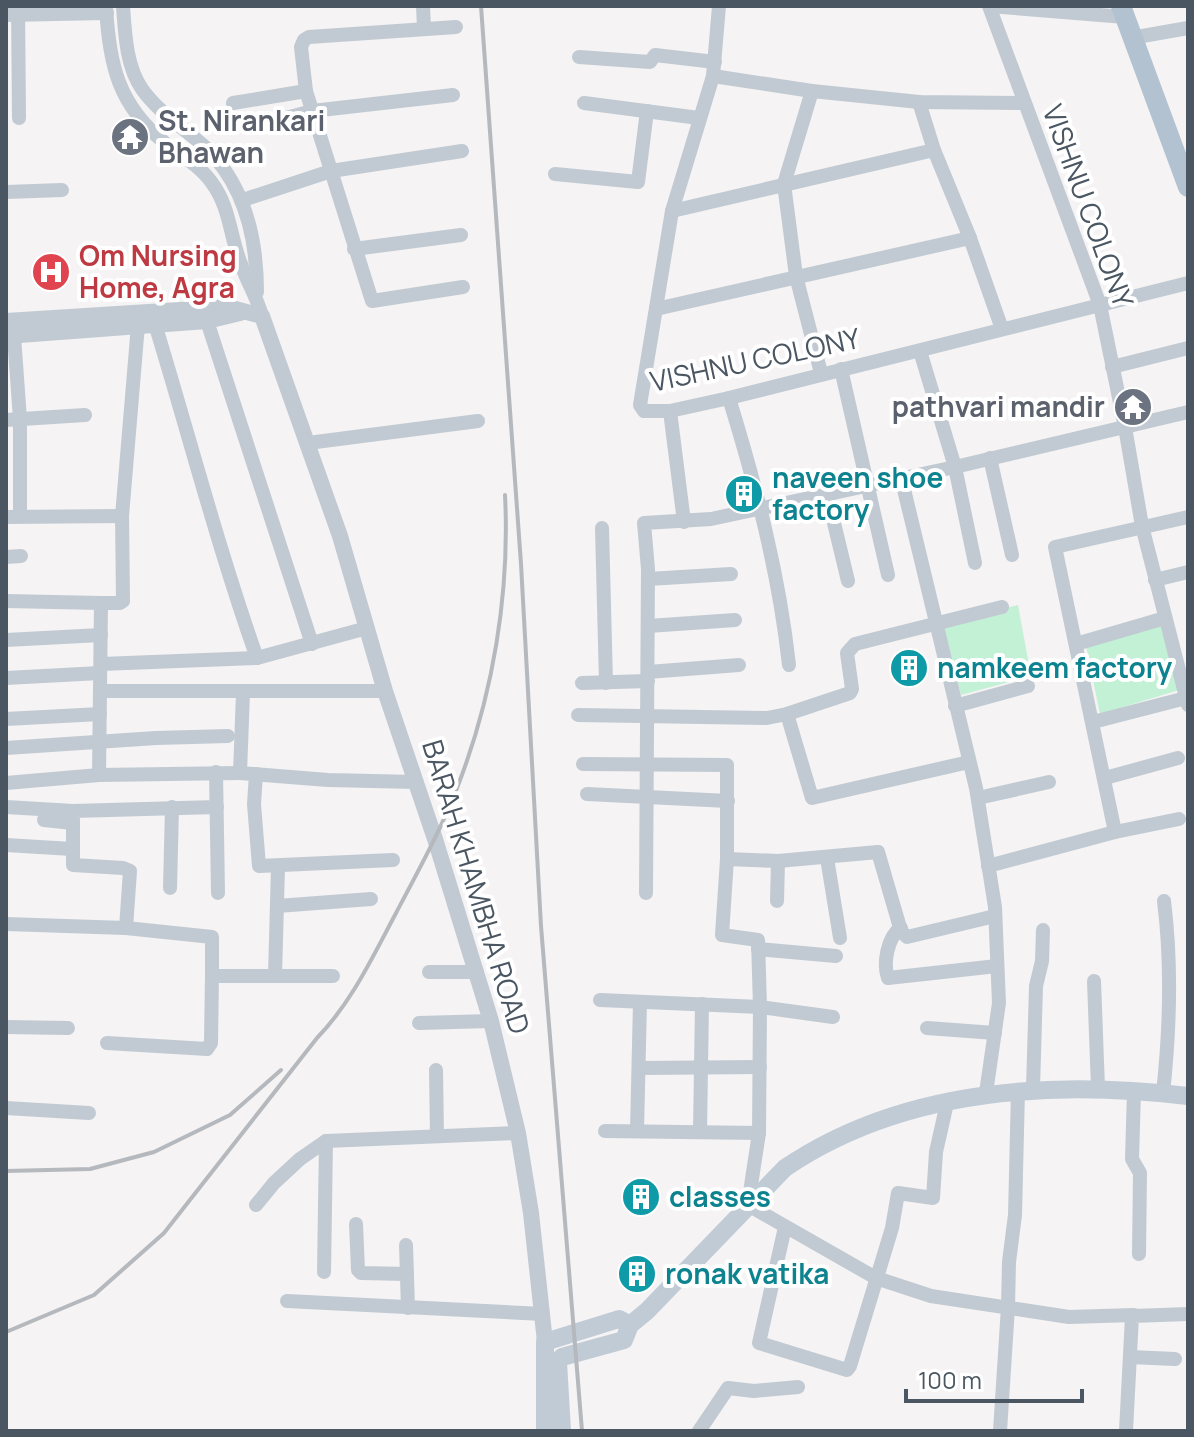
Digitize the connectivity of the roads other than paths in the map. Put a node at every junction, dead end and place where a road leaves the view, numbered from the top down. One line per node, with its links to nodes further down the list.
1 (123, 6): 34 (street, BARAH KHAMBHA ROAD)
2 (423, 6): 9 (street)
3 (719, 6): 13 (street, VISHNU COLONY)
4 (989, 6): 7 (street); 20 (street, VISHNU COLONY)
5 (106, 10): 6 (street); 42 (street, BARAH KHAMBHA ROAD)
6 (14, 12): 23 (street)
7 (1123, 12): 11 (main road)
8 (456, 27): 9 (street)
9 (424, 28): 14 (street)
10 (1188, 28): 11 (street)
11 (1131, 38): 31 (main road)
12 (579, 57): 13 (street)
13 (714, 69): 15 (street); 24 (street, VISHNU COLONY)
14 (306, 91): 18 (street); 21 (street)
15 (812, 91): 17 (street); 30 (street)
16 (453, 95): 21 (street)
17 (919, 102): 20 (street); 26 (street)
18 (233, 103)
19 (584, 103): 22 (street)
20 (1023, 103): 43 (street, VISHNU COLONY)
21 (312, 111): 25 (street); 28 (street)
22 (647, 111): 24 (street); 29 (street)
23 (19, 118)
24 (699, 118): 35 (street, VISHNU COLONY)
25 (260, 125)
26 (934, 150): 30 (street); 37 (street)
27 (462, 151): 28 (street)
28 (331, 171): 34 (street); 38 (street)
29 (555, 174)
30 (784, 184): 35 (street); 39 (street)
31 (1188, 187)
32 (62, 190): 33 (street)
33 (6, 192)
34 (243, 200): 42 (street, BARAH KHAMBHA ROAD)
35 (672, 211): 44 (street, VISHNU COLONY)
36 (461, 235): 38 (street)
37 (970, 238): 39 (street); 49 (street)
38 (354, 249): 41 (street)
39 (796, 276): 44 (street); 55 (street)
40 (1188, 283): 43 (street, VISHNU COLONY)
41 (463, 287)
42 (257, 297): 46 (street, BARAH KHAMBHA ROAD)
43 (1100, 305): 49 (street, VISHNU COLONY); 53 (street, VISHNU COLONY)
44 (656, 309): 57 (street, VISHNU COLONY)
45 (242, 312): 46 (street); 47 (street); 50 (street)
46 (262, 316): 63 (street, BARAH KHAMBHA ROAD)
47 (207, 321): 48 (street); 96 (street)
48 (147, 324): 50 (street); 70 (street); 98 (street)
49 (1002, 329): 52 (street, VISHNU COLONY)
50 (9, 331): 60 (street)
51 (1188, 348): 53 (street)
52 (920, 351): 54 (street, VISHNU COLONY); 65 (street)
53 (1112, 367): 62 (street, VISHNU COLONY)
54 (841, 369): 55 (street, VISHNU COLONY); 67 (street)
55 (821, 373): 56 (street, VISHNU COLONY)
56 (729, 398): 57 (street, VISHNU COLONY); 69 (street)
57 (670, 411): 73 (street)
58 (1188, 412): 62 (street)
59 (85, 415): 60 (street)
60 (13, 419): 71 (street)
61 (478, 421): 63 (street)
62 (1125, 427): 64 (street); 74 (street, VISHNU COLONY)
63 (308, 443): 91 (street, BARAH KHAMBHA ROAD)
64 (990, 458): 65 (street); 76 (street)
65 (955, 467): 66 (street); 77 (street)
66 (901, 477): 67 (street); 89 (street)
67 (869, 485): 68 (street); 80 (street)
68 (827, 494): 69 (street); 83 (street)
69 (762, 508): 73 (street); 100 (street)
70 (122, 516): 71 (street); 85 (street)
71 (13, 517)
72 (1188, 517): 74 (street)
73 (684, 522): 81 (street)
74 (1142, 526): 82 (street, VISHNU COLONY); 97 (street)
75 (602, 528): 105 (street)
76 (1012, 555)
77 (975, 563)
78 (1188, 572): 82 (street)
79 (731, 574): 81 (street)
80 (888, 575)
81 (648, 579): 90 (street)
82 (1155, 580): 87 (street, VISHNU COLONY)
83 (848, 581)
84 (6, 601): 85 (street)
85 (101, 603): 92 (street)
86 (1002, 607): 89 (street)
87 (1165, 618): 95 (street, VISHNU COLONY); 97 (street)
88 (735, 620): 90 (street)
89 (935, 624): 111 (street); 113 (street)
90 (648, 626): 102 (street)
91 (367, 628): 96 (street); 108 (street, BARAH KHAMBHA ROAD)
92 (101, 635): 94 (street); 101 (street)
93 (1188, 637): 95 (street)
94 (6, 640)
95 (1171, 641): 110 (street, VISHNU COLONY)
96 (312, 644): 98 (street)
97 (1076, 644): 117 (street)
98 (257, 658): 101 (street)
99 (739, 665): 102 (street)
100 (789, 665)
101 (101, 669): 103 (street); 107 (street)
102 (648, 677): 105 (street); 115 (street)
103 (6, 678)
104 (582, 683): 105 (street)
105 (606, 683)
106 (1028, 686): 111 (street)
107 (100, 691): 109 (street); 112 (street)
108 (385, 691): 109 (street); 129 (street, BARAH KHAMBHA ROAD)
109 (243, 693): 126 (street)
110 (1187, 702): 117 (street)
111 (955, 706): 122 (street)
112 (100, 714): 116 (street); 119 (street)
113 (787, 714): 115 (street); 122 (street)
114 (578, 715): 115 (street)
115 (648, 718): 124 (street)
116 (6, 719)
117 (1093, 722): 128 (street)
118 (228, 736): 119 (street)
119 (99, 741): 120 (street); 127 (street)
120 (6, 748)
121 (1178, 758): 128 (street)
122 (969, 762): 134 (street)
123 (583, 764): 124 (street)
124 (647, 765): 133 (street); 135 (street)
125 (216, 772): 126 (street); 127 (street); 138 (street)
126 (248, 774): 129 (street); 150 (street)
127 (99, 775): 131 (street)
128 (1105, 778): 142 (street)
129 (416, 782): 168 (street, BARAH KHAMBHA ROAD)
130 (1049, 782): 134 (street)
131 (6, 783)
132 (587, 794): 133 (street)
133 (646, 797): 135 (street); 153 (street)
134 (978, 798): 149 (street)
135 (728, 801): 146 (street)
136 (6, 807): 139 (street)
137 (172, 807): 138 (street); 139 (street); 151 (street)
138 (217, 807): 152 (street)
139 (73, 817): 141 (street); 144 (street)
140 (1179, 819): 142 (street)
141 (44, 820)
142 (1115, 832): 149 (street)
143 (6, 845): 144 (street)
144 (72, 849): 160 (street)
145 (827, 858): 148 (street); 161 (street); 163 (street)
146 (727, 859): 148 (street); 164 (street)
147 (393, 860): 150 (street)
148 (778, 861): 155 (street)
149 (988, 866): 158 (street)
150 (278, 867): 157 (street)
151 (170, 888)
152 (218, 893)
153 (646, 893)
154 (371, 899): 157 (street)
155 (777, 901)
156 (1164, 901): 193 (street)
157 (277, 906): 170 (street)
158 (995, 916): 161 (street); 166 (street)
159 (6, 924): 160 (street)
160 (126, 928): 169 (street)
161 (901, 928): 166 (street)
162 (1043, 930): 190 (street)
163 (840, 938)
164 (758, 949): 165 (street); 176 (street)
165 (836, 956)
166 (997, 966): 183 (street)
167 (429, 972): 168 (street)
168 (477, 972): 178 (street, BARAH KHAMBHA ROAD)
169 (212, 976): 170 (street); 184 (street)
170 (275, 976): 171 (street)
171 (333, 976)
172 (1094, 981): 189 (street)
173 (600, 1000): 174 (street)
174 (640, 1002): 175 (street); 186 (street)
175 (702, 1004): 176 (street); 187 (street)
176 (760, 1007): 177 (street); 185 (street)
177 (833, 1017)
178 (491, 1021): 179 (street); 201 (street, BARAH KHAMBHA ROAD)
179 (419, 1023)
180 (6, 1027): 181 (street)
181 (68, 1028)
182 (927, 1028): 183 (street)
183 (995, 1033): 192 (street)
184 (107, 1043)
185 (760, 1067): 187 (street); 202 (street)
186 (639, 1068): 187 (street); 199 (street)
187 (701, 1069): 200 (street)
188 (436, 1070): 203 (street)
189 (1098, 1088): 190 (main road); 191 (main road)
190 (1026, 1090): 192 (main road); 215 (street)
191 (1134, 1091): 193 (main road); 210 (street)
192 (986, 1093): 195 (main road)
193 (1163, 1093): 194 (main road)
194 (1188, 1096)
195 (947, 1103): 206 (main road); 213 (street)
196 (6, 1108): 197 (street)
197 (89, 1113)
198 (605, 1131): 199 (street)
199 (637, 1131): 200 (street)
200 (700, 1132): 202 (street)
201 (518, 1133): 203 (street); 217 (street, BARAH KHAMBHA ROAD)
202 (759, 1133): 206 (street)
203 (437, 1136): 204 (street)
204 (326, 1141): 205 (street); 211 (street)
205 (256, 1205)
206 (748, 1205): 208 (street); 220 (main road)
207 (356, 1224): 212 (street)
208 (785, 1227): 213 (street); 213 (street)
209 (406, 1245): 212 (street)
210 (1139, 1254)
211 (324, 1272)
212 (407, 1274): 216 (street)
213 (876, 1278): 215 (street)
214 (287, 1301): 216 (street)
215 (1008, 1307): 219 (street); 228 (street)
216 (408, 1308): 217 (street)
217 (543, 1314): 221 (street, BARAH KHAMBHA ROAD)
218 (1188, 1314): 219 (street)
219 (1134, 1315): 222 (street)
220 (630, 1325): 221 (main road); 226 (main road)
221 (545, 1342): 225 (main road)
222 (1130, 1357): 223 (street); 229 (street)
223 (1175, 1359)
224 (798, 1387): 227 (street)
225 (545, 1431)
226 (562, 1431)
227 (699, 1431)
228 (1000, 1431)
229 (1126, 1431)

